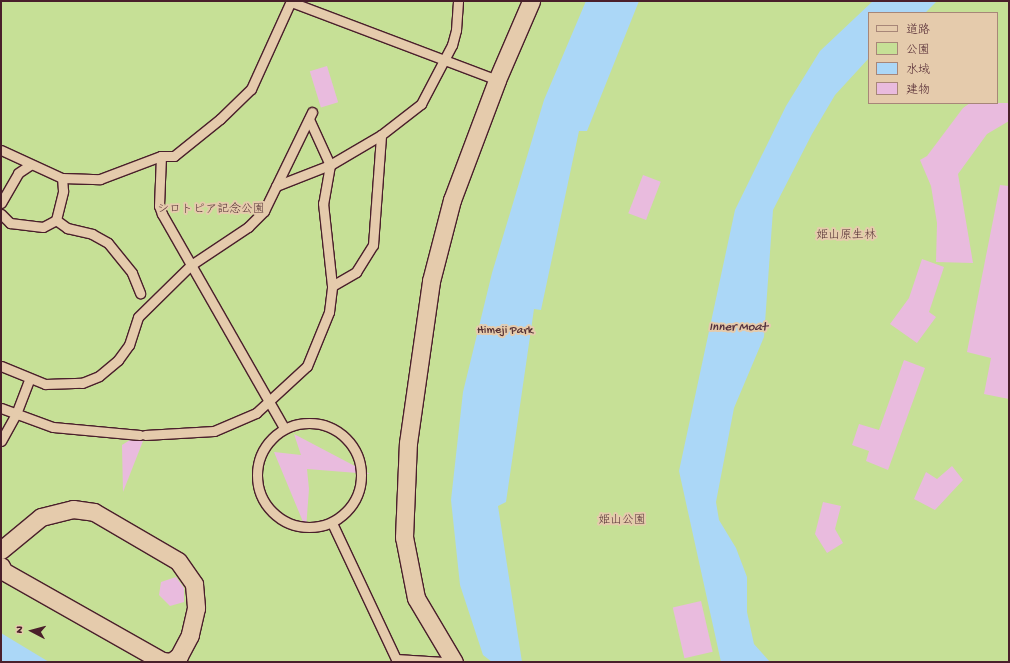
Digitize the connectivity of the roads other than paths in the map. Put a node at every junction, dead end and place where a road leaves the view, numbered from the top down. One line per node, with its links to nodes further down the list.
1 (291, 1): 4 (lane); 8 (lane)
2 (458, 1): 4 (lane)
3 (531, 1): 5 (street)
4 (445, 60): 5 (lane); 6 (lane)
5 (497, 80): 30 (street)
6 (381, 135): 10 (lane); 17 (lane)
7 (1, 150): 9 (lane)
8 (161, 156): 11 (lane); 16 (lane)
9 (30, 165): 11 (lane); 13 (lane)
10 (330, 165): 12 (lane); 12 (lane); 17 (lane)
11 (62, 178): 15 (lane)
12 (276, 186): 16 (lane)
13 (1, 203)
14 (1, 211): 15 (lane)
15 (56, 220): 18 (lane)
16 (191, 265): 20 (lane); 21 (lane)
17 (332, 286): 21 (lane)
18 (140, 293)
19 (1, 366): 20 (lane)
20 (29, 380): 23 (lane)
21 (268, 403): 23 (lane); 24 (lane)
22 (1, 408): 23 (lane)
23 (16, 414): 25 (lane)
24 (284, 428): 26 (lane); 26 (lane)
25 (1, 442)
26 (332, 523): 29 (lane)
27 (1, 550): 28 (street)
28 (1, 566)
29 (444, 662)
30 (454, 662)

